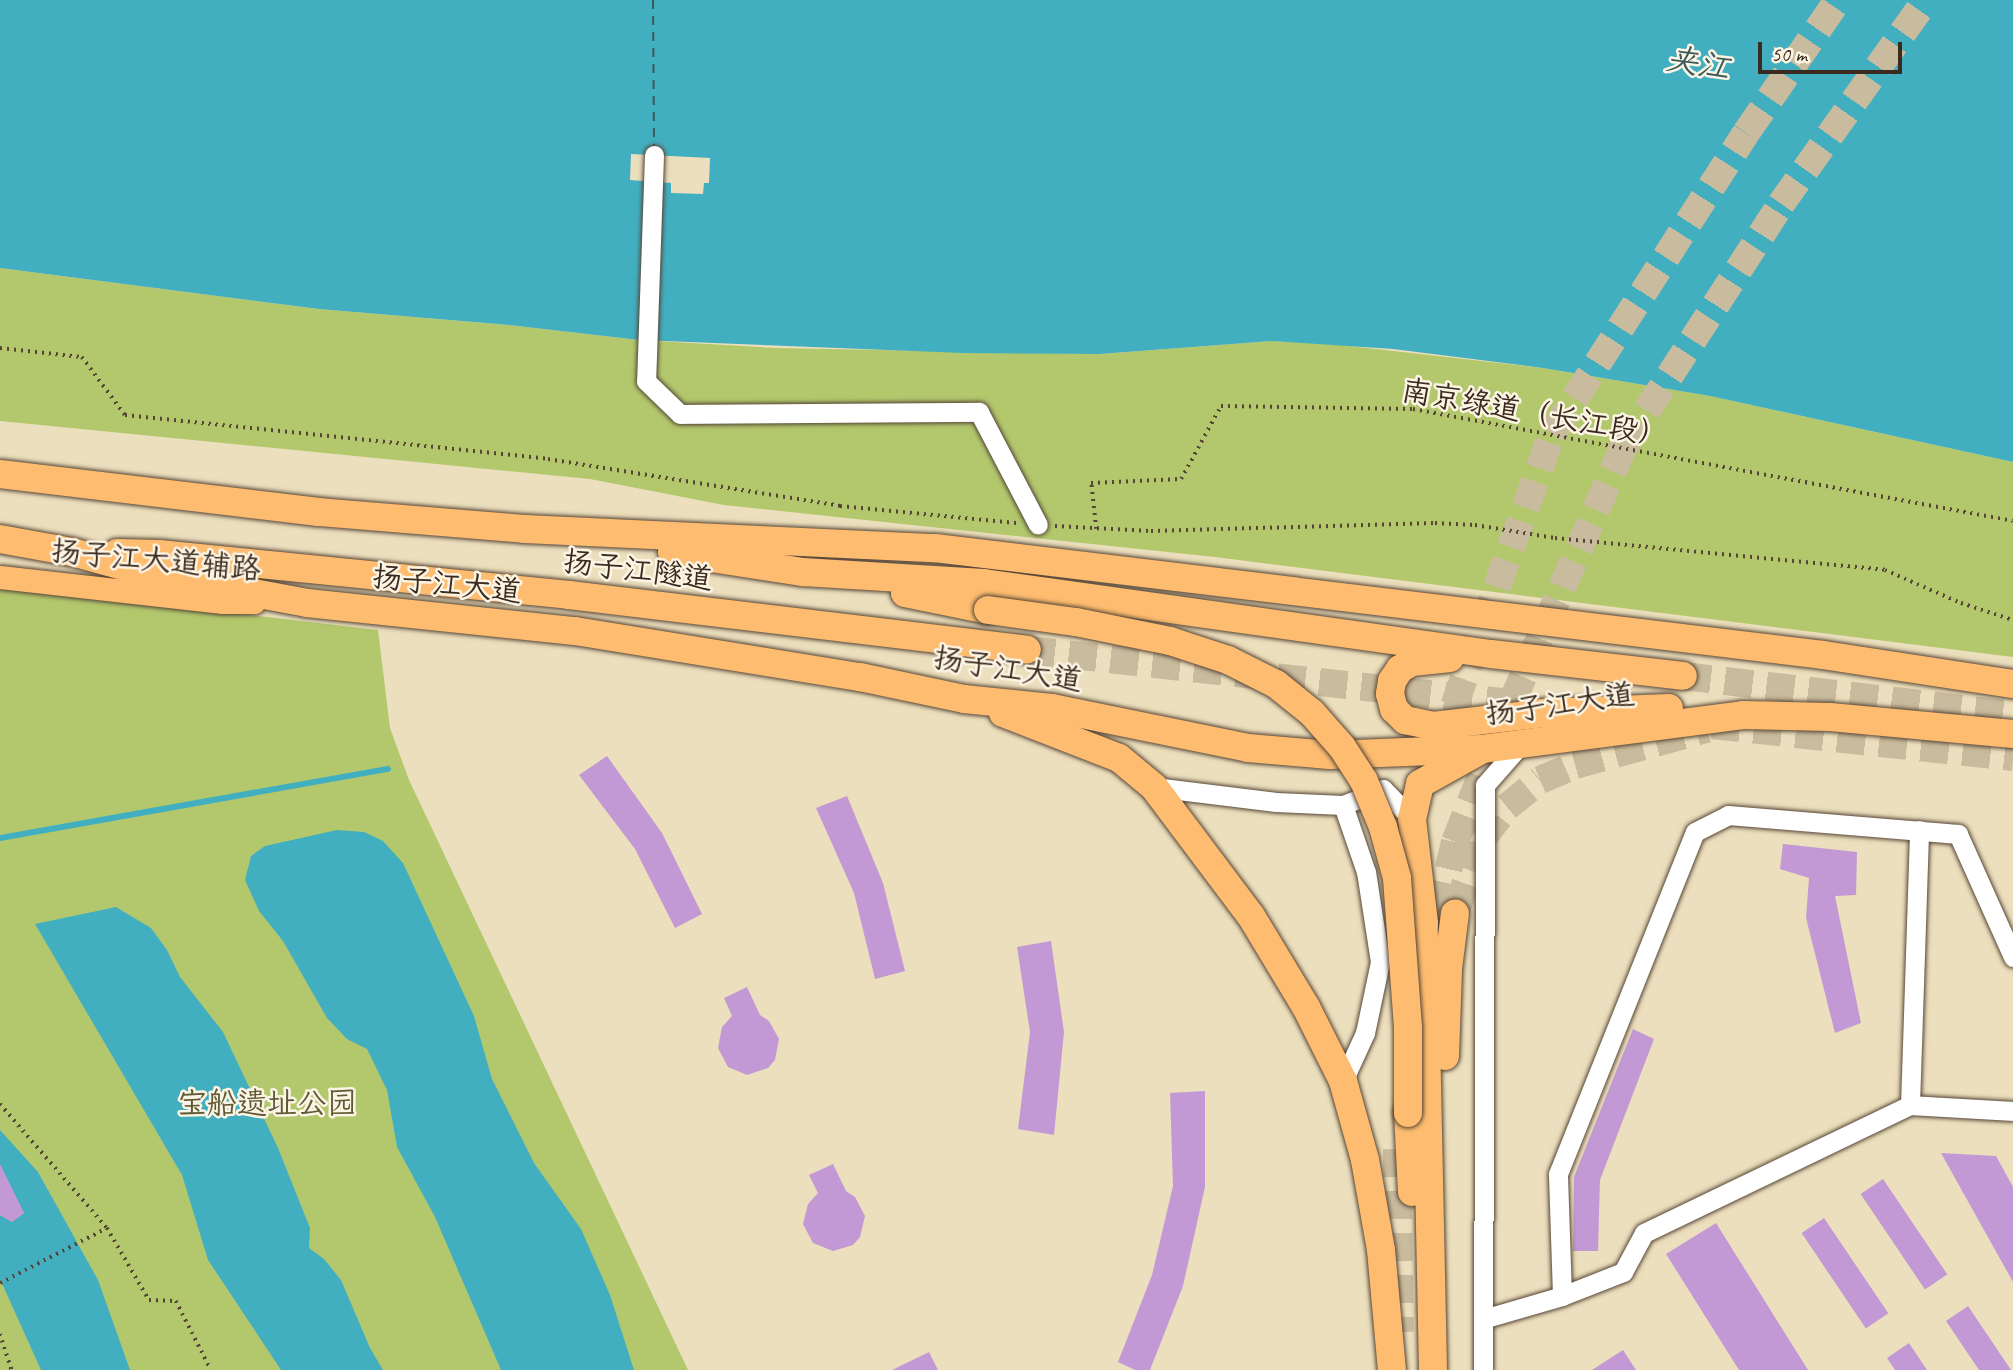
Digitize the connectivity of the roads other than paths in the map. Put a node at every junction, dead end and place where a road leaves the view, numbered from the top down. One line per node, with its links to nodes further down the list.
1 (654, 155): 3 (street)
2 (0, 474): 4 (highway, 扬子江大道)
3 (1038, 525)
4 (525, 529): 7 (highway); 13 (highway, 扬子江大道)
5 (0, 539): 6 (highway, 扬子江大道)
6 (72, 552): 9 (highway, 扬子江大道); 10 (highway, 扬子江隧道)
7 (803, 572): 11 (highway); 31 (highway, bridge)
8 (0, 577): 9 (main road, 扬子江大道辅路)
9 (307, 603): 14 (highway, 扬子江大道)
10 (1027, 650)
11 (1491, 654): 12 (highway); 15 (highway)
12 (1683, 676)
13 (2013, 684)
14 (964, 699): 18 (highway, 扬子江大道); 19 (highway)
15 (1743, 715): 16 (highway, 扬子江大道); 17 (highway, 扬子江大道)
16 (2013, 734)
17 (1521, 744): 18 (highway, 扬子江大道); 29 (street)
18 (1482, 749): 21 (highway)
19 (1154, 787): 20 (street); 25 (highway)
20 (1343, 805): 21 (street); 25 (street)
21 (1412, 819): 32 (highway)
22 (1919, 830): 24 (street); 26 (street); 28 (street)
23 (1455, 913): 33 (highway)
24 (2013, 957)
25 (1343, 1081): 30 (highway)
26 (1910, 1105): 27 (street); 28 (street)
27 (2013, 1111)
28 (1562, 1296): 29 (street)
29 (1483, 1320): 34 (street)
30 (1392, 1370)
31 (1421, 1370)
32 (1433, 1370)
33 (1451, 1370)
34 (1483, 1370)

